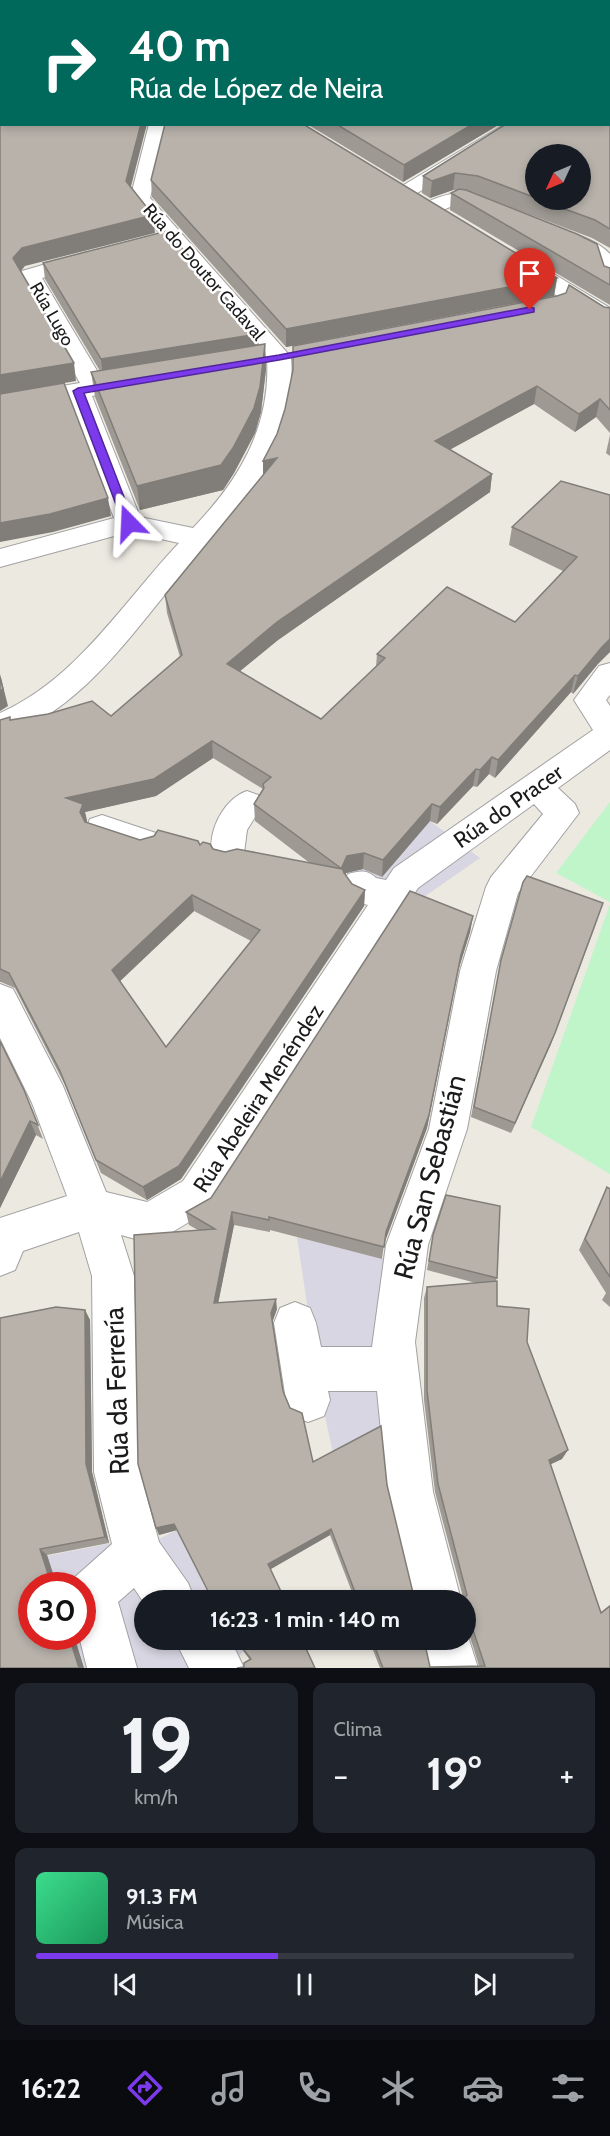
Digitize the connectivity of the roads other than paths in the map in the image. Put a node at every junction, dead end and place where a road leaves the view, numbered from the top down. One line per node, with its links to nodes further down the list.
1 (158, 126): 20 (street, Rúa do Doutor Cadaval)
2 (516, 126): 3 (street)
3 (428, 178): 5 (street); 6 (street)
4 (384, 181): 5 (street)
5 (404, 192): 7 (street)
6 (454, 198): 7 (street); 8 (street)
7 (430, 209): 9 (street)
8 (510, 216)
9 (451, 222)
10 (542, 229): 13 (street)
11 (494, 248): 15 (street)
12 (109, 253): 17 (street, Rúa Lugo)
13 (610, 278): 14 (street)
14 (595, 297)
15 (610, 318)
16 (164, 377): 17 (street)
17 (87, 389): 18 (street); 19 (street, Rúa Lugo)
18 (0, 403)
19 (129, 523): 20 (street); 21 (street)
20 (198, 538): 23 (street, Rúa do Doutor Cadaval)
21 (0, 558)
22 (610, 674): 24 (street, Rúa do Pracer)
23 (0, 726)
24 (610, 732): 25 (street, Rúa do Pracer)
25 (536, 786): 28 (street, Rúa do Pracer); 36 (street, Rúa San Sebastián)
26 (247, 804): 27 (street)
27 (227, 854)
28 (377, 888): 30 (street, Rúa Abeleira Menéndez)
29 (0, 1000): 30 (street, Rúa da Ferrería)
30 (92, 1208): 31 (street); 34 (street, Rúa da Ferrería)
31 (0, 1255)
32 (294, 1323): 33 (street)
33 (381, 1369)
34 (138, 1553): 35 (street, Rúa da Ferrería); 39 (street)
35 (164, 1590)
36 (434, 1590)
37 (206, 1650): 40 (street)
38 (448, 1650): 41 (street)
39 (112, 1668)
40 (219, 1668)
41 (453, 1668)

